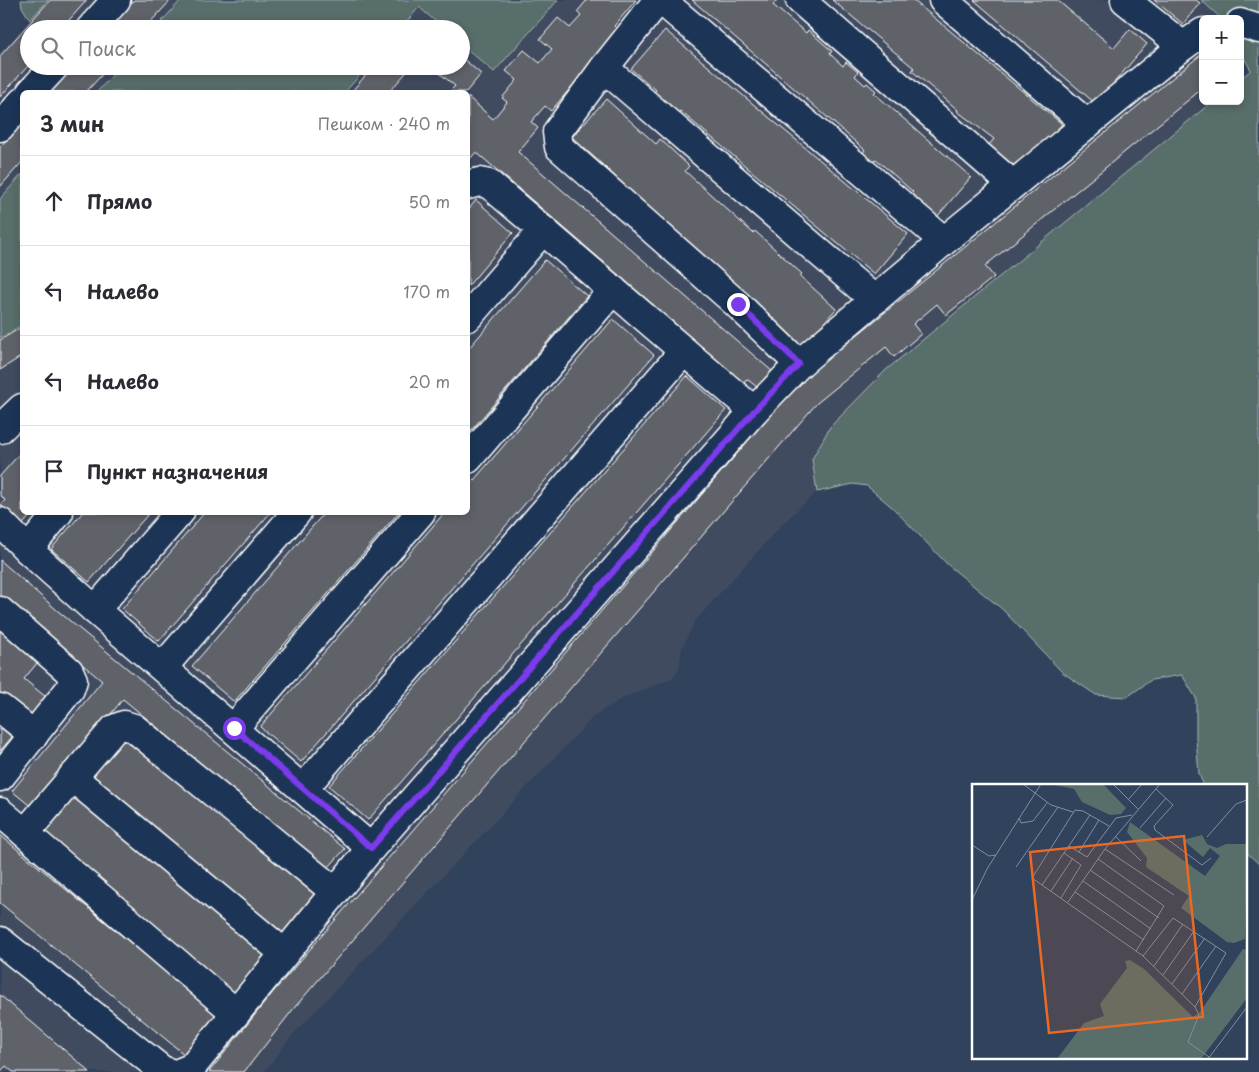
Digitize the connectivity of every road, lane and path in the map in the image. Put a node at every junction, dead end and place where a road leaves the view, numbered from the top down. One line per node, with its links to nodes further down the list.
1 (116, 0): 6 (lane)
2 (659, 0): 10 (lane); 19 (lane)
3 (800, 0): 17 (lane)
4 (943, 0): 14 (lane)
5 (1124, 0): 9 (lane)
6 (98, 20)
7 (1244, 24): 8 (lane)
8 (1259, 29)
9 (1193, 39): 14 (lane)
10 (604, 68): 21 (lane); 24 (lane)
11 (47, 75): 12 (lane)
12 (33, 90)
13 (20, 104): 15 (lane)
14 (1087, 124): 17 (lane)
15 (0, 127)
16 (470, 184): 18 (lane)
17 (1012, 184): 19 (lane)
18 (543, 230): 20 (lane); 22 (lane)
19 (944, 241): 21 (lane)
20 (613, 290): 23 (lane); 28 (lane)
21 (875, 300): 24 (lane)
22 (470, 315)
23 (684, 351): 26 (lane); 43 (lane)
24 (799, 364): 26 (lane)
25 (20, 410): 27 (lane)
26 (754, 411): 46 (lane)
27 (0, 429)
28 (470, 457)
29 (57, 515): 34 (lane)
30 (177, 515): 35 (lane)
31 (294, 515): 37 (lane)
32 (418, 515): 39 (lane)
33 (0, 522): 34 (lane)
34 (28, 550): 35 (lane)
35 (96, 610): 37 (lane)
36 (0, 611): 40 (lane)
37 (163, 667): 39 (lane)
38 (0, 708): 40 (lane)
39 (234, 728): 43 (lane)
40 (34, 735): 41 (lane)
41 (0, 777)
42 (72, 778): 45 (lane); 47 (lane); 49 (lane)
43 (304, 789): 46 (lane)
44 (0, 812): 45 (lane)
45 (26, 833): 50 (lane)
46 (371, 848): 47 (lane)
47 (334, 891): 49 (lane)
48 (0, 941): 51 (lane)
49 (284, 953): 50 (lane)
50 (236, 1013): 52 (lane)
51 (168, 1072)
52 (181, 1072)

